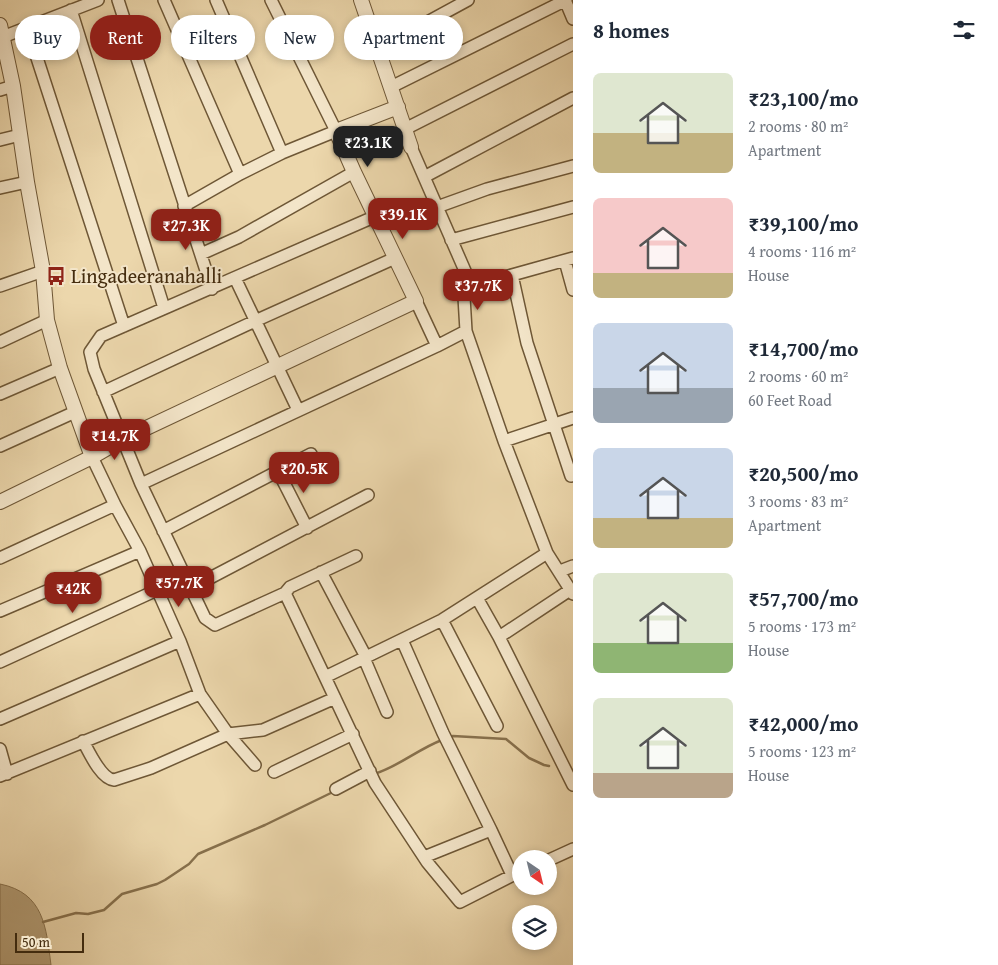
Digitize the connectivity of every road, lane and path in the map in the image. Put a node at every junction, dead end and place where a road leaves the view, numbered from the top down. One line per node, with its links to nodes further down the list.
1 (98, 0): 9 (street)
2 (118, 0): 35 (street)
3 (164, 0): 31 (street)
4 (216, 0): 28 (street)
5 (271, 0): 24 (street)
6 (361, 0): 11 (street)
7 (468, 0): 12 (street)
8 (566, 0): 13 (street); 19 (street)
9 (71, 10): 10 (street); 51 (street)
10 (58, 15)
11 (366, 15)
12 (440, 15)
13 (573, 19)
14 (15, 30): 15 (street)
15 (1, 34): 20 (street)
16 (573, 44): 23 (street)
17 (38, 60): 54 (street)
18 (382, 60): 19 (street)
19 (390, 87): 22 (street)
20 (7, 88): 25 (street)
21 (573, 98): 32 (street)
22 (398, 107): 23 (street); 24 (street)
23 (405, 129): 27 (street)
24 (336, 131): 28 (street); 30 (street)
25 (20, 135): 26 (street); 33 (street)
26 (0, 140)
27 (411, 147): 32 (street)
28 (282, 153): 31 (street)
29 (573, 166): 36 (street)
30 (354, 172): 38 (street); 40 (street)
31 (240, 174): 35 (street)
32 (424, 177): 36 (street)
33 (27, 182): 34 (street); 43 (street)
34 (0, 188)
35 (184, 206): 40 (street)
36 (437, 207): 39 (street)
37 (573, 207): 39 (street)
38 (376, 216): 41 (street); 45 (street)
39 (451, 240): 47 (street)
40 (201, 254): 48 (street)
41 (396, 258): 50 (street); 53 (street)
42 (569, 260): 44 (street); 49 (street)
43 (43, 271): 46 (street); 52 (street)
44 (512, 275): 47 (street); 65 (street)
45 (235, 278): 48 (street); 53 (street)
46 (0, 286)
47 (469, 287): 55 (street)
48 (212, 288): 51 (street)
49 (573, 290)
50 (416, 301): 57 (street); 58 (street)
51 (164, 308): 54 (street)
52 (47, 320): 56 (street); 59 (street)
53 (255, 321): 58 (street); 60 (street)
54 (124, 326): 60 (street)
55 (466, 331): 57 (street); 67 (street)
56 (0, 342)
57 (437, 346): 62 (street)
58 (278, 367): 62 (street); 66 (street)
59 (60, 368): 61 (street); 63 (street)
60 (103, 392): 66 (street)
61 (0, 394)
62 (298, 410): 73 (street)
63 (75, 412): 68 (street); 70 (street)
64 (573, 418): 65 (street)
65 (553, 424): 67 (street); 72 (street)
66 (123, 439): 70 (street); 73 (street)
67 (504, 440): 80 (street)
68 (0, 446)
69 (311, 454): 71 (street)
70 (92, 457): 75 (street); 76 (street)
71 (278, 471): 77 (street); 78 (street)
72 (571, 476)
73 (141, 484): 78 (street)
74 (368, 495): 77 (street)
75 (0, 502)
76 (115, 505): 79 (street); 82 (street)
77 (307, 528): 86 (street)
78 (163, 531): 86 (street)
79 (140, 551): 87 (street); 91 (street)
80 (547, 553): 84 (street); 90 (street)
81 (356, 556): 85 (street)
82 (0, 558)
83 (573, 566): 84 (street)
84 (560, 571): 88 (street)
85 (321, 572): 89 (street); 96 (street)
86 (191, 588): 89 (street)
87 (157, 590): 95 (street); 97 (street)
88 (572, 592): 93 (street)
89 (285, 593): 98 (street)
90 (477, 598): 92 (street); 93 (street)
91 (0, 611)
92 (442, 620): 94 (street); 103 (street)
93 (499, 637): 112 (street)
94 (402, 640): 96 (street); 114 (street)
95 (180, 641): 99 (street); 102 (street)
96 (365, 658): 98 (street); 101 (street)
97 (0, 662)
98 (325, 677): 100 (street)
99 (200, 694): 104 (street); 106 (street)
100 (335, 698): 104 (street); 105 (street)
101 (387, 712)
102 (0, 719)
103 (497, 726)
104 (228, 734): 106 (street); 108 (street)
105 (353, 734): 109 (street); 110 (street)
106 (83, 741): 111 (street)
107 (0, 749): 111 (street)
108 (255, 765)
109 (274, 772)
110 (371, 773): 113 (street); 117 (street)
111 (4, 775)
112 (573, 785)
113 (336, 789)
114 (491, 830): 117 (street); 118 (street)
115 (573, 850): 116 (street)
116 (558, 856)
117 (424, 857): 119 (street)
118 (512, 865)
119 (512, 876)

